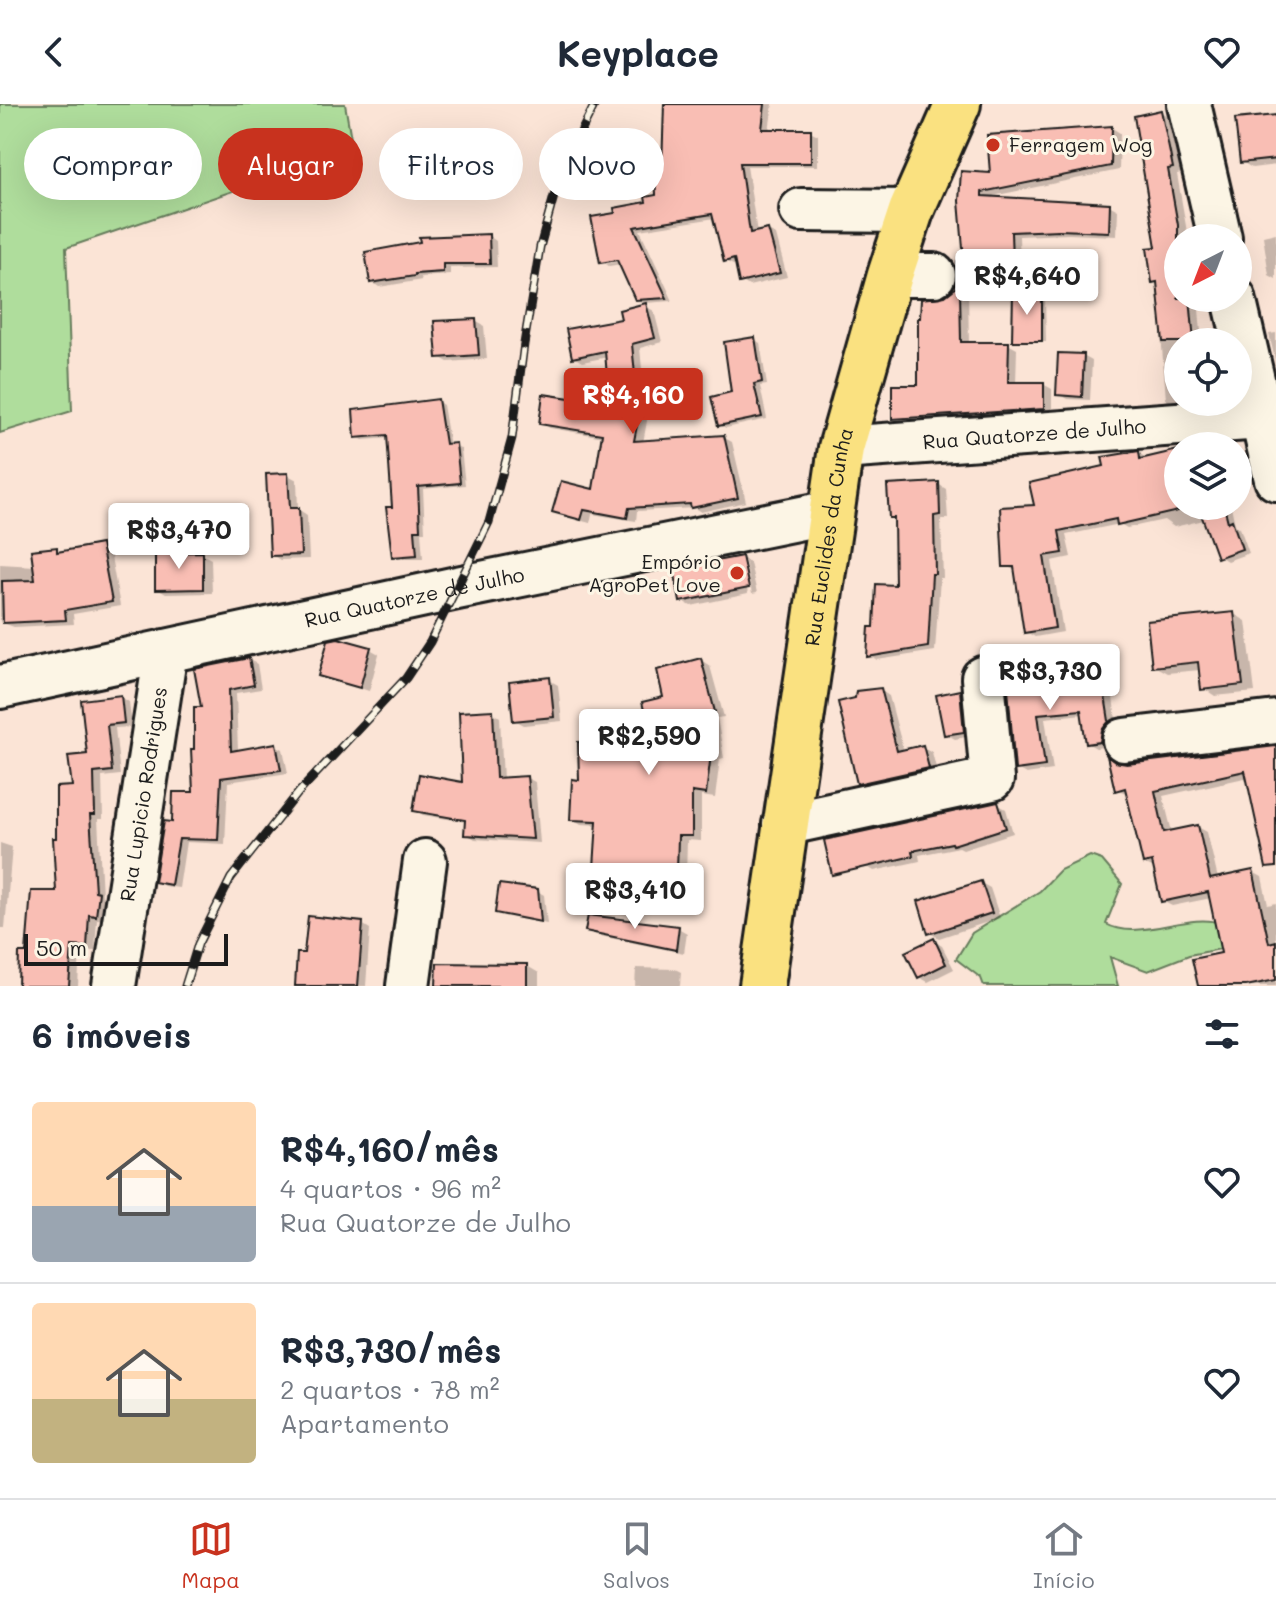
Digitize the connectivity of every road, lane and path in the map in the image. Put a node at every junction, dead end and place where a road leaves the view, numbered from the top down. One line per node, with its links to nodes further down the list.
1 (958, 104): 4 (main road, Rua Euclides da Cunha)
2 (1189, 104): 5 (street)
3 (801, 210): 4 (street)
4 (911, 211): 6 (main road, Rua Euclides da Cunha)
5 (1217, 224)
6 (890, 275): 7 (street); 10 (main road, Rua Euclides da Cunha)
7 (934, 275)
8 (1238, 312): 9 (street)
9 (1269, 418): 10 (street, Rua Quatorze de Julho); 11 (street)
10 (841, 448): 12 (main road, Rua Euclides da Cunha)
11 (1276, 479)
12 (831, 512): 13 (street, Rua Quatorze de Julho); 18 (main road, Rua Euclides da Cunha)
13 (166, 651): 15 (street, Rua Quatorze de Julho); 20 (street, Rua Lupicio Rodrigues)
14 (983, 678): 18 (street)
15 (0, 687)
16 (1276, 722): 17 (street)
17 (1124, 740)
18 (784, 824): 22 (main road, Rua Euclides da Cunha)
19 (425, 861): 21 (street)
20 (114, 986)
21 (408, 986)
22 (762, 986)

